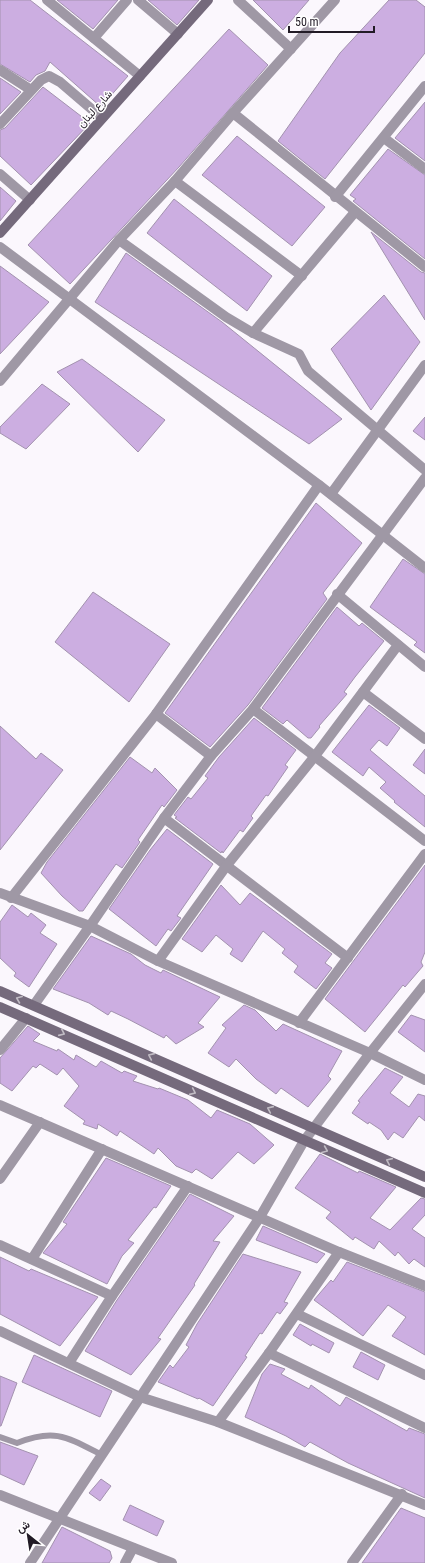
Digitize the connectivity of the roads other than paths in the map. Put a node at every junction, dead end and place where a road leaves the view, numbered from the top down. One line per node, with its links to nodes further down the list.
1 (47, 0): 8 (street)
2 (127, 0): 8 (street)
3 (138, 0): 7 (street)
4 (208, 0): 7 (street, شارع لبنان)
5 (238, 0): 9 (street)
6 (336, 0): 9 (street)
7 (178, 34): 11 (street, شارع لبنان)
8 (94, 38): 11 (street)
9 (290, 49): 14 (street)
10 (0, 70): 13 (street)
11 (140, 76): 15 (street, شارع لبنان)
12 (425, 86): 17 (street)
13 (31, 90): 15 (street); 16 (street)
14 (233, 113): 20 (street); 21 (street)
15 (102, 118): 22 (street, شارع لبنان)
16 (0, 124)
17 (384, 138): 18 (street); 21 (street)
18 (425, 169)
19 (0, 174): 22 (street)
20 (175, 181): 25 (street); 28 (street)
21 (335, 197): 23 (street)
22 (30, 200): 24 (street, شارع لبنان)
23 (356, 212): 27 (street); 28 (street)
24 (0, 233)
25 (119, 240): 29 (street); 30 (street)
26 (0, 247): 29 (street)
27 (425, 267)
28 (302, 276): 30 (street)
29 (70, 299): 32 (street); 36 (street)
30 (253, 333): 33 (street)
31 (425, 365): 33 (street)
32 (0, 381)
33 (378, 431): 34 (street); 37 (street)
34 (425, 470)
35 (425, 478): 38 (street)
36 (319, 485): 37 (street); 45 (street)
37 (331, 494): 38 (street)
38 (382, 533): 39 (street); 40 (street)
39 (425, 568)
40 (337, 594): 41 (street); 44 (street)
41 (398, 645): 42 (street); 43 (street)
42 (425, 667)
43 (363, 692): 46 (street); 48 (street)
44 (253, 709): 47 (street); 48 (street)
45 (156, 714): 47 (street); 54 (street)
46 (425, 739)
47 (211, 756): 49 (street)
48 (315, 756): 50 (street); 52 (street)
49 (164, 818): 52 (street); 55 (street)
50 (425, 841)
51 (425, 854): 56 (street)
52 (227, 865): 56 (street); 57 (street)
53 (0, 893): 54 (street)
54 (11, 898): 55 (street)
55 (90, 926): 57 (street); 60 (street)
56 (348, 958): 63 (street)
57 (158, 961): 63 (street)
58 (425, 984): 65 (street)
59 (0, 991): 60 (street, one-way to 59)
60 (34, 1005): 69 (street, one-way to 60)
61 (0, 1007): 62 (street)
62 (26, 1018): 64 (street); 70 (street, one-way to 70)
63 (299, 1023): 65 (street)
64 (0, 1050)
65 (370, 1053): 66 (street); 69 (street)
66 (425, 1080)
67 (0, 1105): 68 (street)
68 (40, 1122): 71 (street); 73 (street)
69 (314, 1128): 70 (street); 72 (street, one-way to 69)
70 (304, 1141): 75 (street, one-way to 75); 76 (street)
71 (102, 1149): 74 (street); 79 (street)
72 (425, 1177)
73 (0, 1179)
74 (188, 1186): 76 (street); 81 (street)
75 (425, 1193)
76 (260, 1217): 78 (street); 87 (street)
77 (0, 1246): 79 (street)
78 (339, 1252): 80 (street); 82 (street)
79 (32, 1259): 81 (street)
80 (425, 1286)
81 (112, 1296): 85 (street)
82 (297, 1314): 84 (street); 86 (street)
83 (1, 1333): 85 (street)
84 (269, 1354): 88 (street); 89 (street)
85 (69, 1363): 87 (street)
86 (425, 1375)
87 (140, 1397): 88 (street); 91 (street)
88 (218, 1422): 92 (street)
89 (425, 1428)
90 (0, 1437): 91 (lane)
91 (102, 1455): 95 (street)
92 (402, 1494): 94 (street); 100 (street)
93 (0, 1495): 95 (street)
94 (425, 1505)
95 (59, 1519): 96 (street); 97 (street)
96 (133, 1548): 98 (street); 99 (street)
97 (30, 1563)
98 (125, 1563)
99 (172, 1563)
100 (352, 1563)

